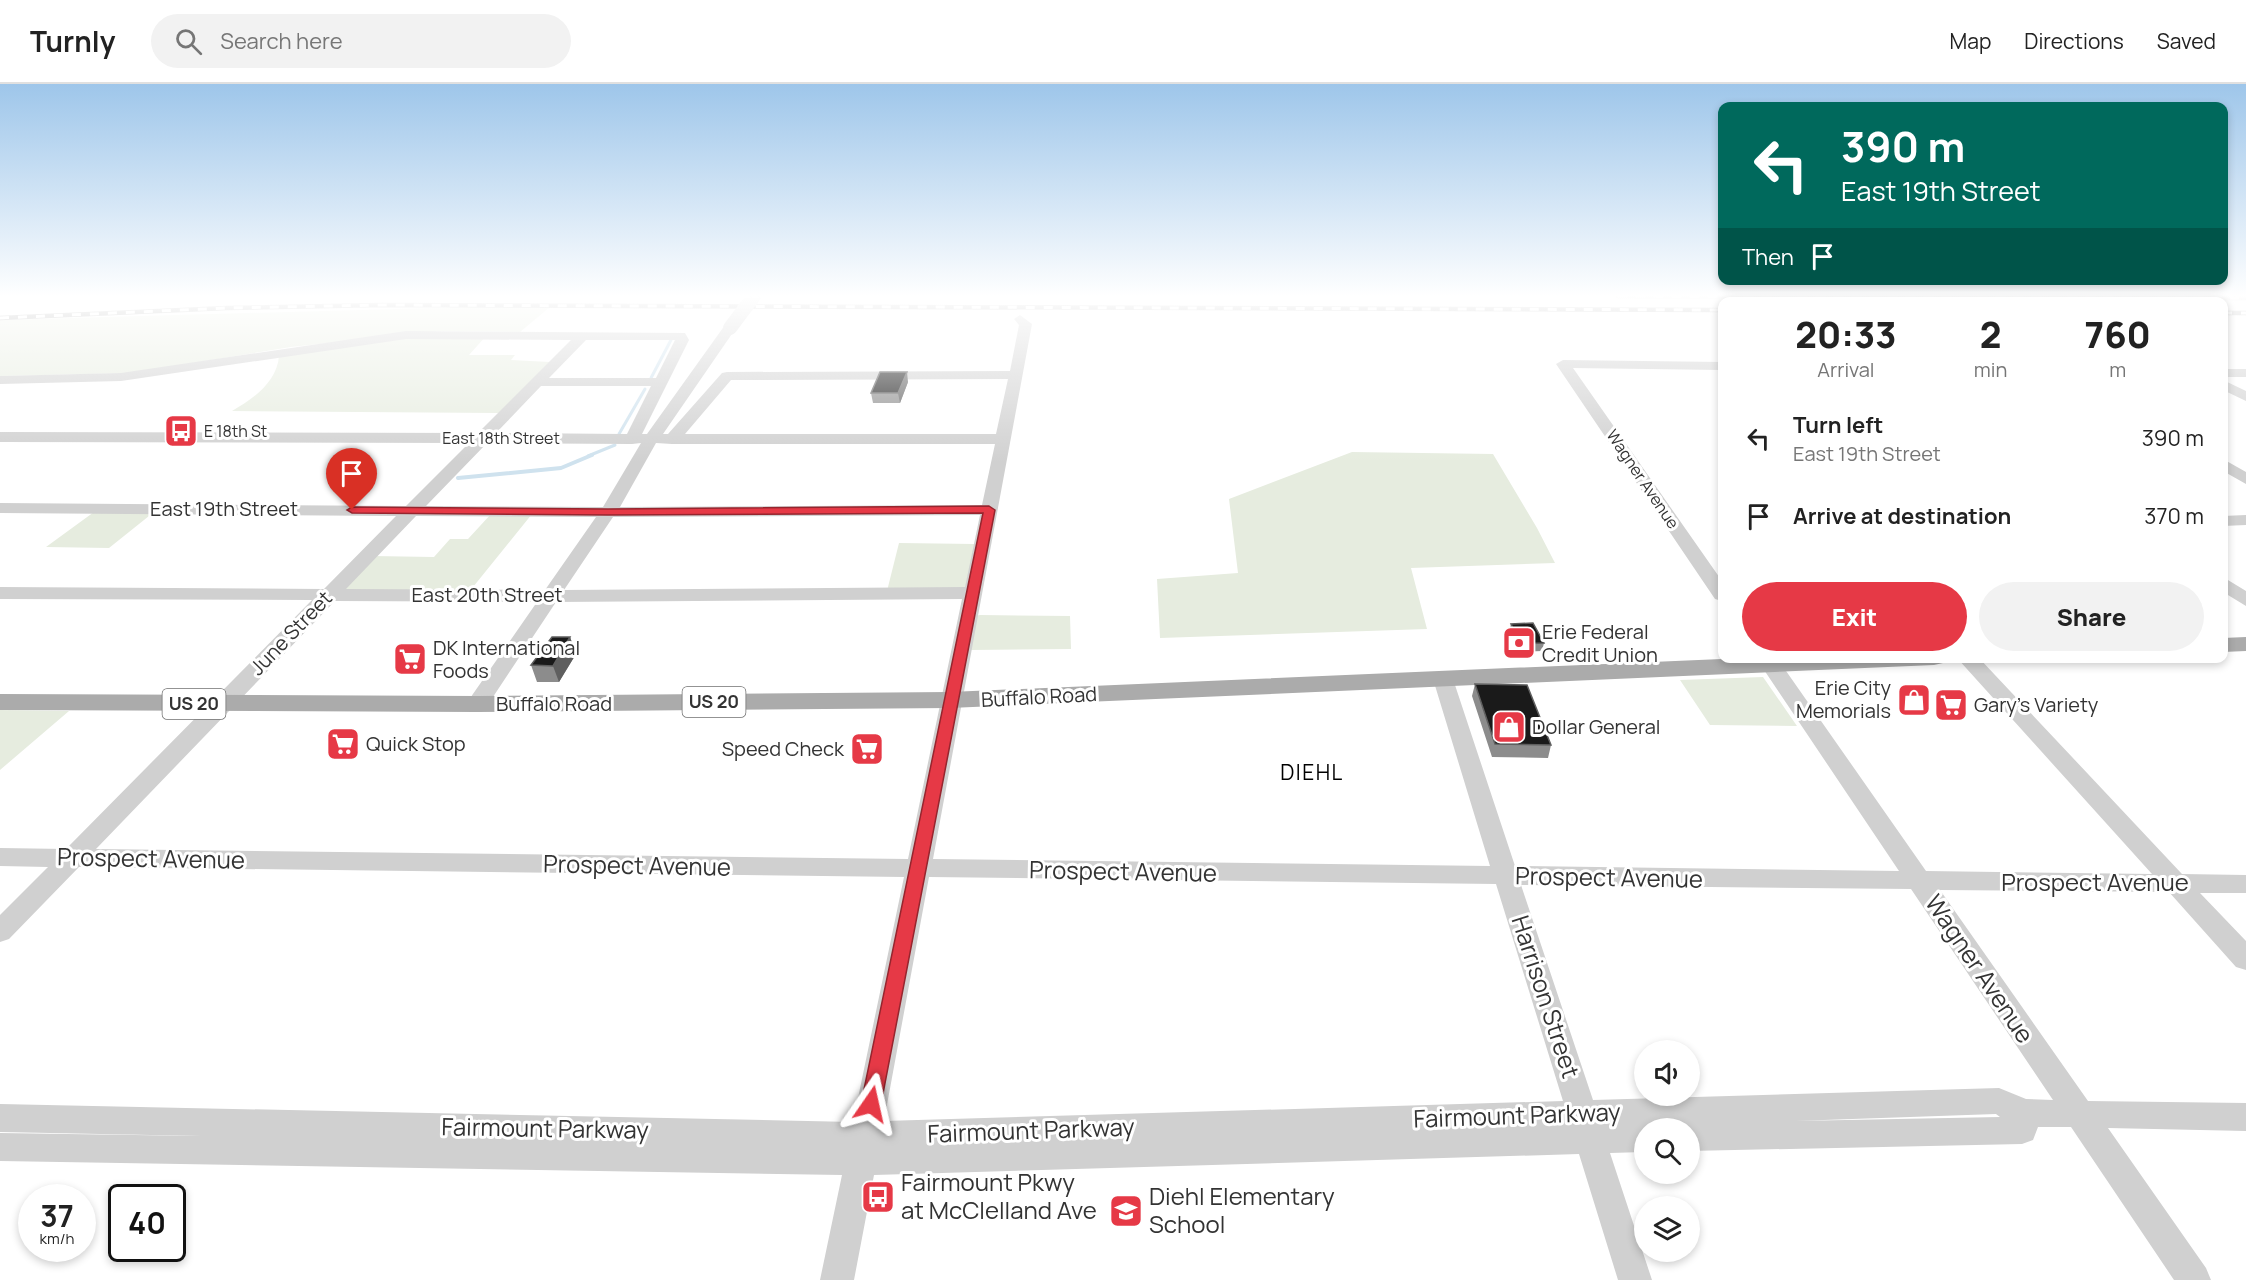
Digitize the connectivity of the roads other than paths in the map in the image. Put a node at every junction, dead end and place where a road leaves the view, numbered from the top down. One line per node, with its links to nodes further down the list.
1 (292, 352): 10 (street)
2 (566, 352): 11 (street, June Street)
3 (674, 352): 12 (street)
4 (713, 352): 19 (street, bridge)
5 (1020, 352): 9 (street)
6 (1718, 366): 31 (street, Wagner Avenue)
7 (2228, 373): 8 (street)
8 (2246, 373)
9 (1015, 375): 20 (street); 21 (street)
10 (1, 380)
11 (537, 382): 12 (street); 17 (street, June Street)
12 (661, 382): 18 (street)
13 (2228, 387): 15 (street)
14 (2228, 394): 15 (street)
15 (2244, 396)
16 (0, 437): 17 (street, East 18th Street)
17 (481, 438): 18 (street, East 18th Street); 25 (street, June Street)
18 (632, 439): 19 (street, East 18th Street)
19 (651, 439): 20 (street, East 18th Street); 27 (street)
20 (672, 439): 21 (street, East 18th Street)
21 (1003, 439): 26 (street)
22 (2228, 467): 23 (street)
23 (2246, 479)
24 (0, 508): 25 (street, East 19th Street)
25 (411, 510): 27 (street, East 19th Street); 34 (street, June Street)
26 (989, 510): 27 (street, East 19th Street); 33 (street)
27 (608, 512): 35 (street)
28 (2246, 520): 29 (street)
29 (2228, 521)
30 (2228, 587): 36 (street)
31 (1718, 589)
32 (0, 593): 34 (street, East 20th Street)
33 (974, 593): 35 (street, East 20th Street); 43 (street)
34 (328, 596): 35 (street, East 20th Street); 45 (street, June Street)
35 (551, 596): 46 (street)
36 (2246, 600)
37 (2246, 644): 38 (main road)
38 (2228, 645)
39 (1749, 663): 42 (main road, Buffalo Road / US 20)
40 (1769, 663): 51 (street, Wagner Avenue)
41 (1972, 663): 52 (street)
42 (1443, 679): 43 (main road, Buffalo Road / US 20); 50 (street, Harrison Street)
43 (950, 700): 46 (main road, Buffalo Road / US 20); 49 (street)
44 (0, 702): 45 (main road, Buffalo Road / US 20)
45 (222, 704): 46 (main road, Buffalo Road / US 20); 48 (street, June Street)
46 (477, 704)
47 (0, 857): 48 (street, Prospect Avenue)
48 (73, 858): 49 (street, Prospect Avenue); 54 (street, June Street)
49 (917, 870): 50 (street, Prospect Avenue); 64 (street)
50 (1506, 877): 51 (street, Prospect Avenue); 60 (street, Harrison Street)
51 (1919, 881): 52 (street, Prospect Avenue); 57 (street, Wagner Avenue)
52 (2175, 883): 53 (street, Prospect Avenue); 55 (street)
53 (2246, 884)
54 (0, 932)
55 (2246, 960)
56 (2024, 1113): 57 (street, Fairmount Parkway); 60 (street, Fairmount Parkway); 62 (street)
57 (2079, 1113): 58 (street, Fairmount Parkway); 67 (street, Wagner Avenue)
58 (2246, 1117)
59 (0, 1118): 64 (street, Fairmount Parkway)
60 (1586, 1126): 61 (street, Fairmount Parkway); 64 (street, Fairmount Parkway); 66 (street, Harrison Street)
61 (1634, 1136)
62 (1700, 1137)
63 (0, 1147): 64 (street, Fairmount Parkway)
64 (862, 1149): 65 (street)
65 (837, 1280)
66 (1635, 1280)
67 (2193, 1280)

